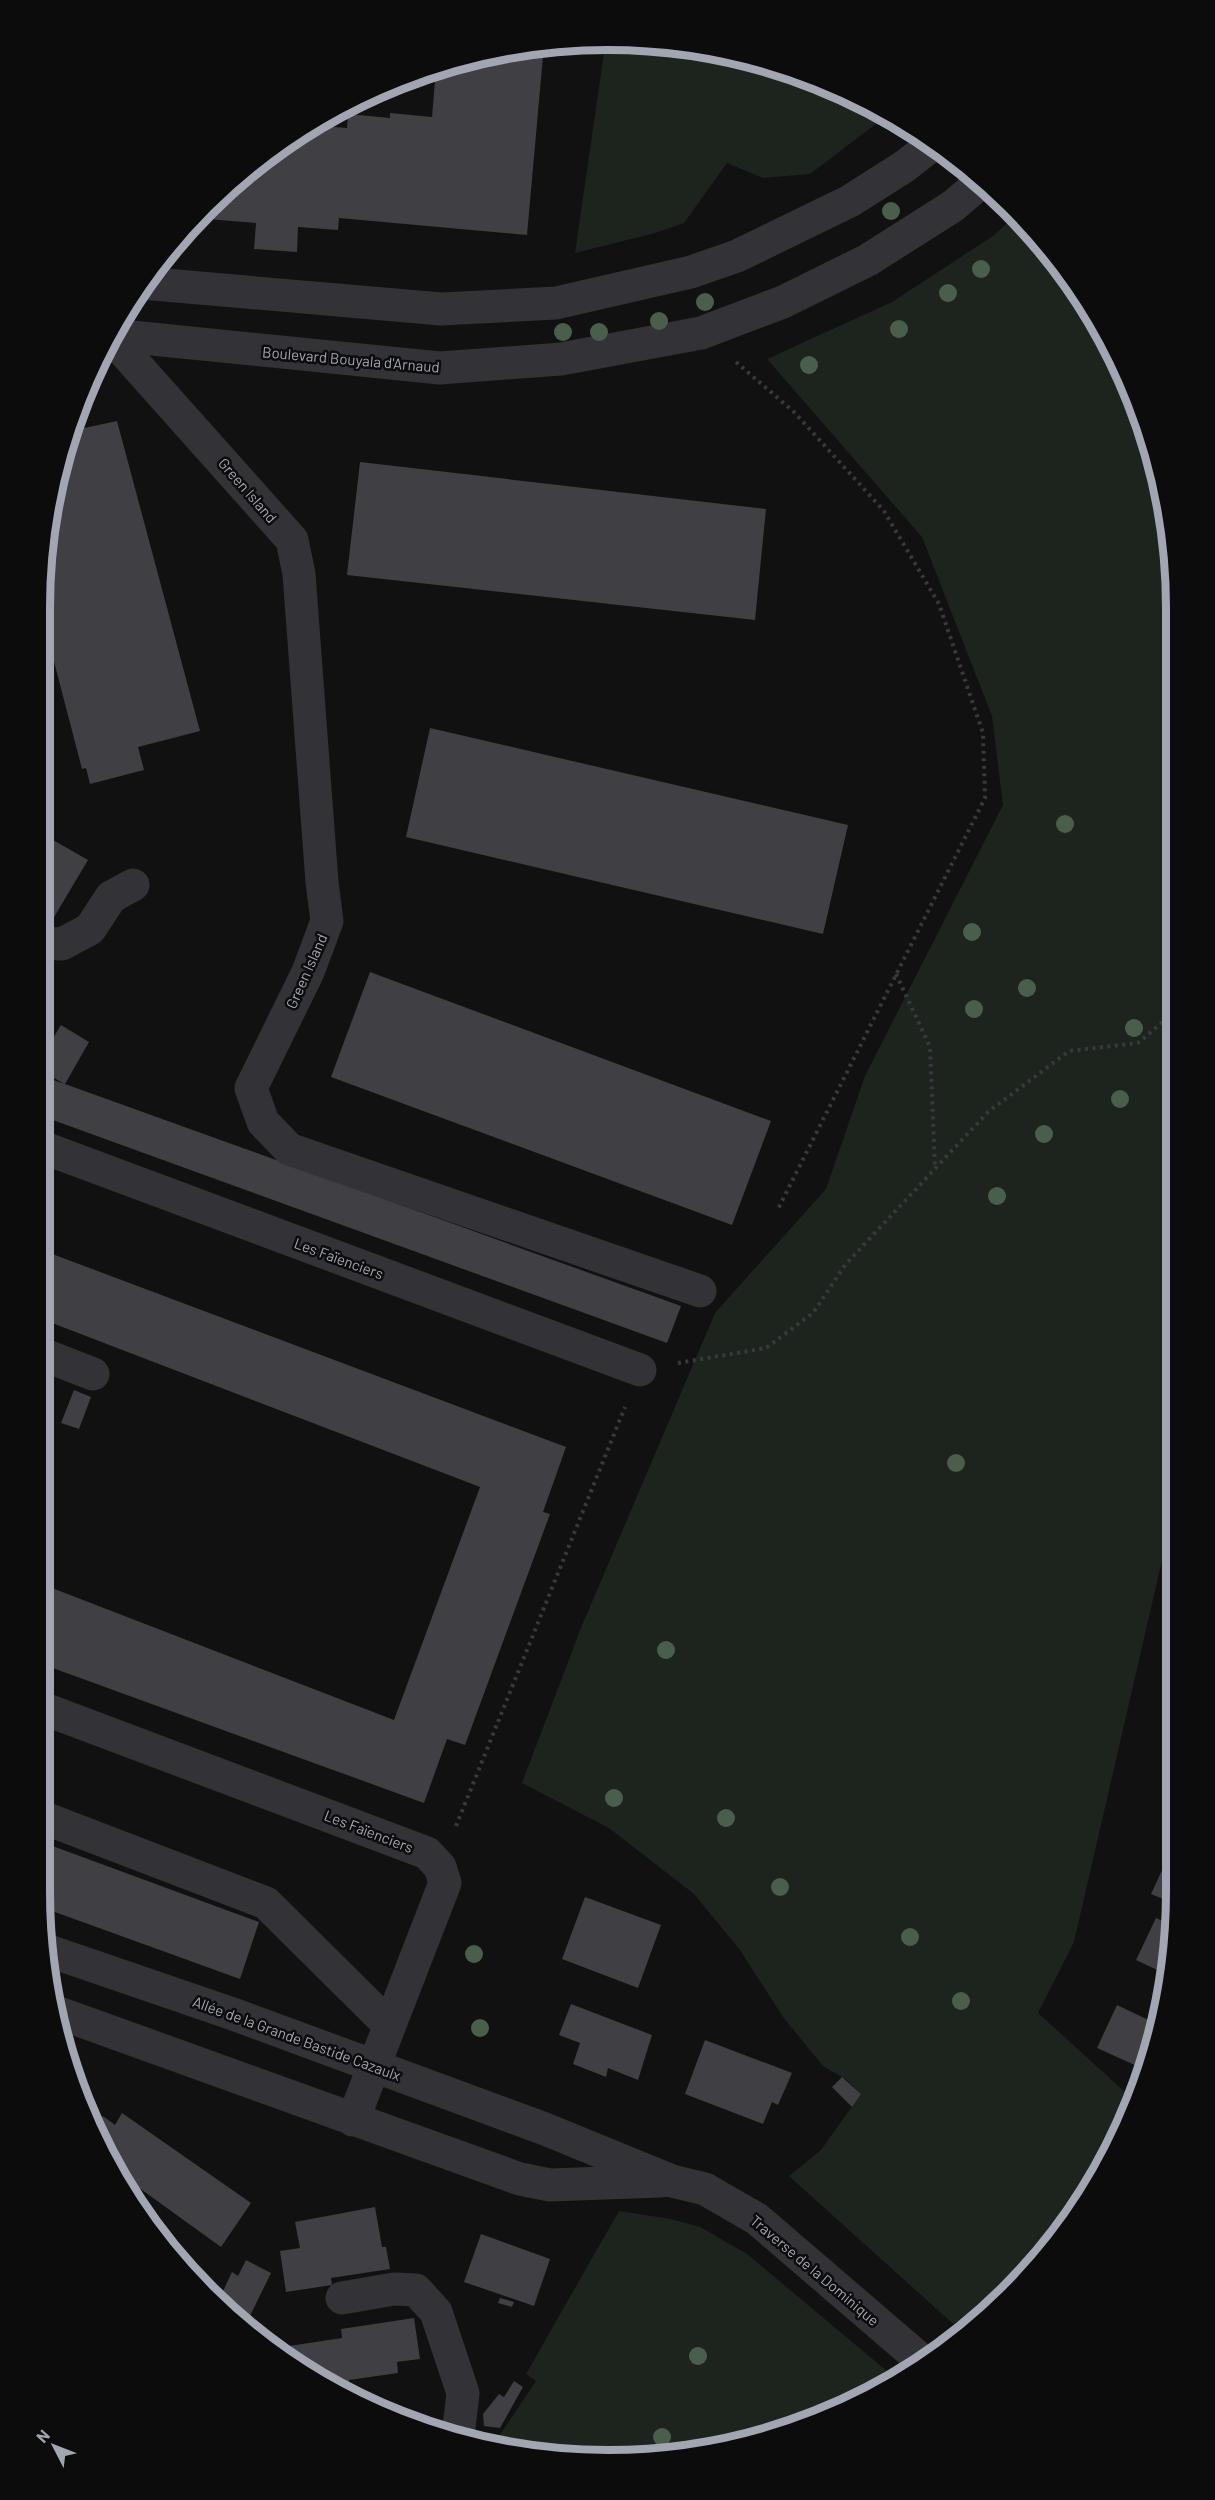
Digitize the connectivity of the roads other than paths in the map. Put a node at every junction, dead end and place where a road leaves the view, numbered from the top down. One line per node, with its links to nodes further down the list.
1 (926, 150): 3 (street)
2 (975, 188): 4 (street, Boulevard Bouyala d'Arnaud)
3 (153, 284)
4 (119, 337)
5 (117, 342): 9 (street, Green Island)
6 (133, 885): 7 (street)
7 (50, 944)
8 (50, 1150): 11 (street, Les Faïenciers)
9 (700, 1291)
10 (50, 1357): 12 (street)
11 (640, 1370)
12 (93, 1374)
13 (50, 1711): 17 (street, Les Faïenciers)
14 (50, 1820): 17 (street)
15 (53, 1952): 18 (street, Allée de la Grande Bastide Cazaulx)
16 (63, 2015): 19 (street, Allée de la Grande Bastide Cazaulx)
17 (389, 2025): 18 (street)
18 (374, 2066): 19 (street); 20 (street, Allée de la Grande Bastide Cazaulx)
19 (353, 2120): 22 (street, Allée de la Grande Bastide Cazaulx)
20 (545, 2129): 21 (street, Allée de la Grande Bastide Cazaulx); 22 (street)
21 (672, 2181): 22 (street, Allée de la Grande Bastide Cazaulx); 23 (street, Allée de la Grande Bastide Cazaulx)
22 (550, 2185)
23 (705, 2189): 25 (street, Traverse de la Dominique)
24 (342, 2298): 26 (street)
25 (917, 2357)
26 (459, 2430)

